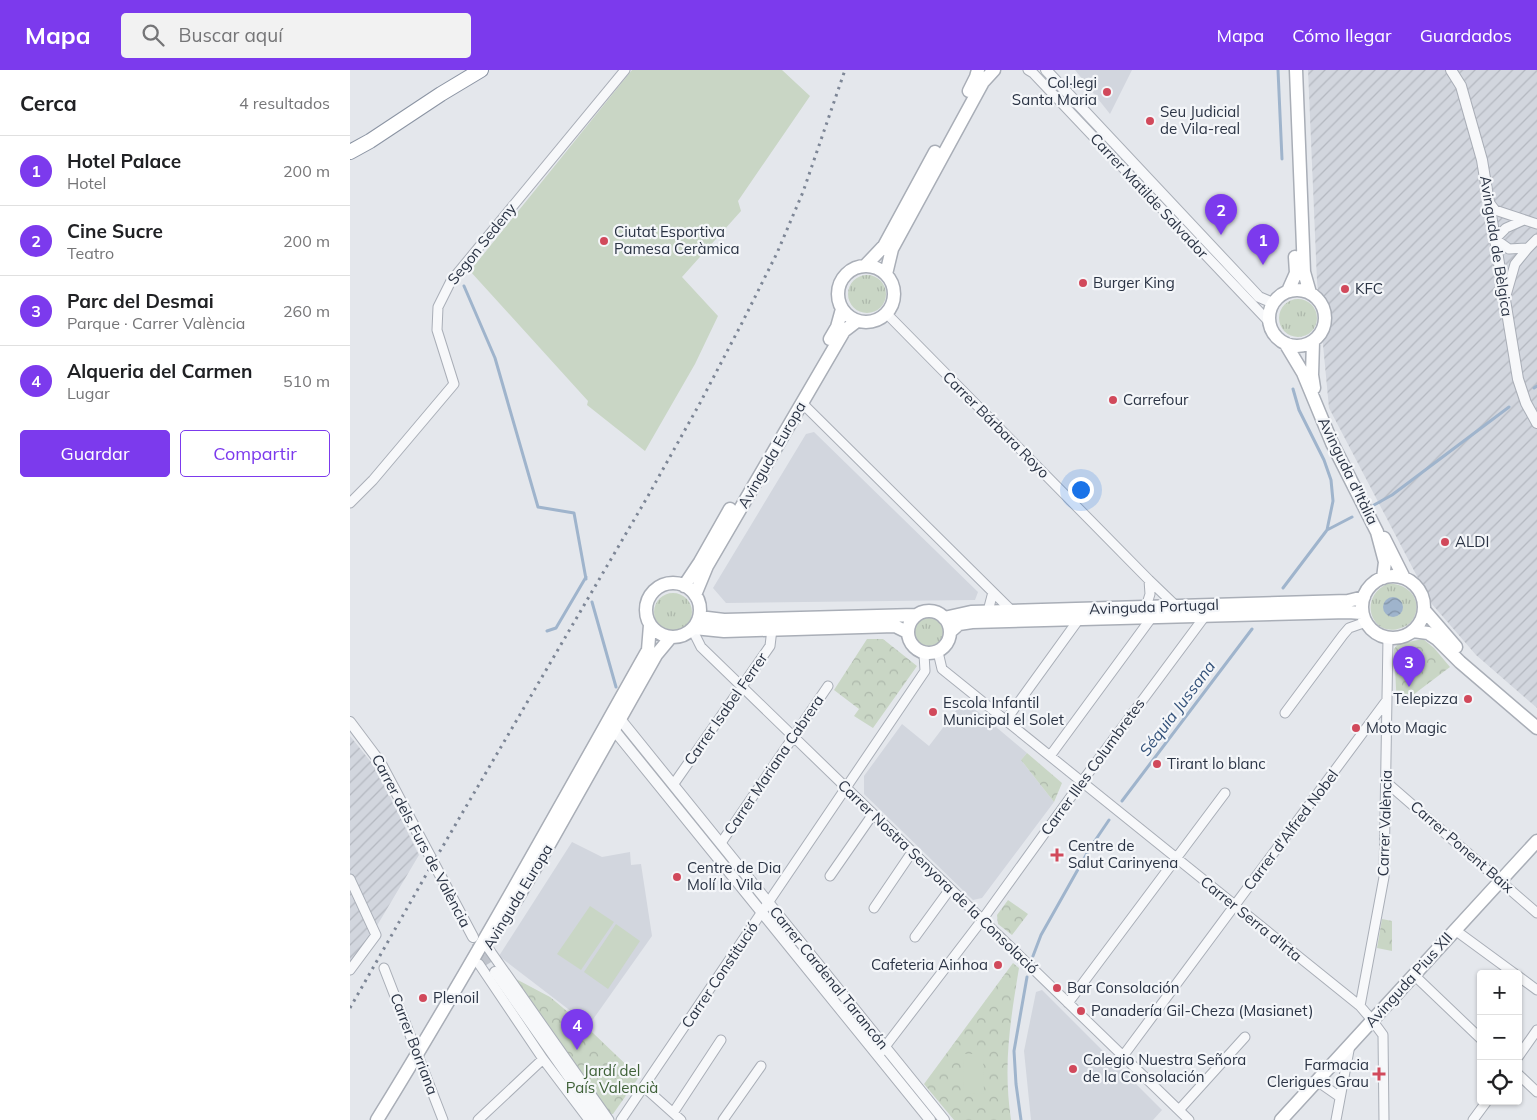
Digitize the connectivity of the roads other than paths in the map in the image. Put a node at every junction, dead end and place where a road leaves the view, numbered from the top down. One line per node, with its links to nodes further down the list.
1 (481, 70): 10 (highway)
2 (625, 70): 34 (street, Segon Sedeny)
3 (978, 70): 19 (main road)
4 (994, 70): 20 (main road)
5 (1028, 70): 28 (street, Carrer Matilde Salvador)
6 (1046, 70): 24 (street, Carrer Matilde Salvador)
7 (1289, 70): 21 (main road)
8 (1296, 70): 22 (main road)
9 (1452, 70): 13 (street, Avinguda de Bèlgica)
10 (370, 142): 11 (highway); 12 (highway)
11 (350, 152)
12 (350, 160)
13 (1489, 202): 14 (street); 16 (street, Avinguda de Bèlgica)
14 (1524, 220): 15 (street); 16 (street)
15 (1537, 224)
16 (1495, 239): 18 (street); 23 (street, Avinguda de Bèlgica)
17 (1537, 239): 18 (street)
18 (1528, 248): 23 (street)
19 (865, 266): 20 (main road); 25 (main road)
20 (886, 274): 26 (main road)
21 (1288, 291): 22 (main road); 24 (main road)
22 (1310, 293): 29 (main road)
23 (1505, 300): 33 (street, Avinguda de Bèlgica)
24 (1274, 303): 28 (main road)
25 (842, 308): 27 (main road); 39 (main road, Avinguda Europa)
26 (886, 313): 27 (main road); 38 (street, Carrer Bárbara Royo)
27 (857, 321): 31 (main road, Avinguda Europa)
28 (1270, 323): 30 (main road)
29 (1313, 341): 30 (main road); 32 (main road, Avinguda d'Itàlia)
30 (1285, 343): 32 (main road, Avinguda d'Itàlia)
31 (802, 403): 40 (street); 41 (main road, Avinguda Europa)
32 (1319, 410): 35 (main road, Avinguda d'Itàlia)
33 (1537, 423)
34 (350, 503)
35 (1377, 532): 36 (main road, Avinguda d'Itàlia); 37 (main road, Avinguda d'Itàlia)
36 (1383, 578): 37 (main road); 42 (main road)
37 (1404, 578): 44 (main road)
38 (1149, 580): 43 (street, Carrer Bárbara Royo); 47 (street)
39 (684, 586): 41 (main road); 53 (main road)
40 (993, 592): 45 (street); 46 (street)
41 (695, 595): 54 (main road)
42 (1364, 597): 43 (main road, Avinguda Portugal); 51 (main road)
43 (1176, 606): 47 (main road, Avinguda Portugal)
44 (1424, 610): 56 (main road); 69 (main road)
45 (988, 611): 46 (main road, Avinguda Portugal); 50 (main road, Avinguda Portugal)
46 (1012, 611): 47 (main road, Avinguda Portugal)
47 (1149, 612): 49 (main road, Avinguda Portugal); 52 (main road, Avinguda Portugal); 75 (street)
48 (916, 615): 50 (main road); 54 (main road); 57 (main road)
49 (1206, 616): 51 (main road, Avinguda Portugal); 76 (street, Carrer Illes Columbretes)
50 (944, 618): 58 (main road)
51 (1364, 618): 60 (main road); 68 (street)
52 (1079, 619): 58 (main road, Avinguda Portugal); 70 (street)
53 (650, 624): 59 (main road); 72 (main road, Avinguda Europa)
54 (695, 624): 55 (main road); 59 (main road); 65 (street, Carrer Nostra Senyora de la Consolació)
55 (772, 629): 57 (main road); 65 (street, Carrer Isabel Ferrer)
56 (1413, 631): 60 (main road); 73 (main road)
57 (907, 632): 62 (main road)
58 (950, 632): 61 (main road)
59 (671, 637): 72 (main road, Avinguda Europa)
60 (1388, 638): 67 (street, Carrer València)
61 (938, 652): 62 (main road); 63 (street)
62 (924, 654): 64 (street)
63 (942, 669): 64 (street); 70 (street, Carrer Serra d'Irta)
64 (925, 671): 79 (street, Carrer Constitució)
65 (742, 686): 74 (street, Carrer Nostra Senyora de la Consolació); 78 (street, Carrer Isabel Ferrer)
66 (828, 686): 74 (street, Carrer Mariana Cabrera)
67 (1387, 700): 77 (street, Carrer València); 91 (street, Carrer d'Alfred Nobel)
68 (1285, 713)
69 (1537, 718)
70 (1006, 720): 75 (street, Carrer Serra d'Irta)
71 (350, 722): 97 (street, Carrer dels Furs de València)
72 (614, 724): 78 (street, Carrer Cardenal Tarancón); 93 (street, Carrer Cardenal Tarancón); 99 (main road, Avinguda Europa); 120 (main road, Avinguda Europa)
73 (1537, 728)
74 (794, 736): 79 (street, Carrer Nostra Senyora de la Consolació); 83 (street, Carrer Mariana Cabrera)
75 (1050, 756): 76 (street, Carrer Serra d'Irta)
76 (1082, 782): 85 (street, Carrer Serra d'Irta); 95 (street, Carrer Illes Columbretes)
77 (1386, 782): 88 (street, Carrer Ponent Baix); 109 (street, Carrer València)
78 (673, 785): 83 (street, Carrer Cardenal Tarancón)
79 (846, 788): 81 (street, Carrer Nostra Senyora de la Consolació); 90 (street, Carrer Constitució)
80 (1225, 793): 85 (street)
81 (873, 814): 84 (street, Carrer Nostra Senyora de la Consolació); 86 (street)
82 (1537, 840): 88 (main road, Avinguda Pius XII)
83 (721, 843): 90 (street, Carrer Cardenal Tarancón)
84 (912, 852): 89 (street, Carrer Nostra Senyora de la Consolació); 92 (street)
85 (1176, 858): 91 (street, Carrer Serra d'Irta); 108 (street)
86 (830, 876)
87 (350, 879): 102 (street)
88 (1500, 881): 94 (street, Carrer Ponent Baix); 96 (main road, Avinguda Pius XII)
89 (950, 889): 95 (street, Carrer Nostra Senyora de la Consolació); 98 (street)
90 (769, 903): 93 (street, Carrer Constitució); 116 (street, Carrer Cardenal Tarancón)
91 (1235, 906): 109 (street, Carrer Serra d'Irta); 119 (street, Carrer d'Alfred Nobel)
92 (874, 908)
93 (762, 913): 118 (street, Carrer Cardenal Tarancón); 125 (street, Carrer Constitució)
94 (1537, 913)
95 (982, 920): 108 (street, Carrer Nostra Senyora de la Consolació); 116 (street, Carrer Illes Columbretes)
96 (1455, 930): 103 (street); 105 (main road, Avinguda Pius XII)
97 (472, 937)
98 (915, 937)
99 (488, 948): 100 (main road, Avinguda Europa); 128 (street)
100 (479, 964): 120 (main road, Avinguda Europa); 121 (street)
101 (384, 968): 120 (street, Carrer Borriana)
102 (350, 970)
103 (1510, 970)
104 (495, 972): 137 (street)
105 (1414, 975): 110 (main road, Avinguda Pius XII); 112 (street)
106 (1522, 979): 107 (street)
107 (1537, 990)
108 (1068, 1003): 119 (street, Carrer Nostra Senyora de la Consolació)
109 (1360, 1006): 110 (street, Carrer Serra d'Irta)
110 (1372, 1020): 115 (main road, Avinguda Pius XII); 147 (street)
111 (1537, 1030): 117 (street)
112 (1477, 1034)
113 (1245, 1037): 130 (street)
114 (721, 1040): 131 (street)
115 (1350, 1045): 124 (main road, Avinguda Pius XII); 127 (street)
116 (885, 1047): 118 (street, Carrer Illes Columbretes); 143 (street, Carrer Cardenal Tarancón)
117 (1522, 1051)
118 (878, 1056): 142 (street, Carrer Cardenal Tarancón)
119 (1123, 1056): 130 (street, Carrer Nostra Senyora de la Consolació)
120 (419, 1059): 132 (main road); 133 (main road); 134 (street, Carrer Borriana)
121 (543, 1059): 135 (street); 136 (street)
122 (761, 1066): 141 (street)
123 (1522, 1078): 126 (street)
124 (1316, 1081): 127 (street); 145 (main road, Avinguda Pius XII)
125 (644, 1087): 131 (street); 139 (street, Carrer Constitució)
126 (1537, 1092)
127 (1340, 1097): 146 (street)
128 (597, 1102): 137 (street); 138 (street)
129 (1484, 1105): 148 (street)
130 (1179, 1110): 144 (street, Carrer Nostra Senyora de la Consolació)
131 (674, 1113): 140 (street)
132 (377, 1120)
133 (386, 1120)
134 (443, 1120)
135 (478, 1120)
136 (589, 1120)
137 (599, 1120)
138 (609, 1120)
139 (622, 1120)
140 (681, 1120)
141 (723, 1120)
142 (930, 1120)
143 (944, 1120)
144 (1189, 1120)
145 (1281, 1120)
146 (1336, 1120)
147 (1384, 1120)
148 (1473, 1120)

